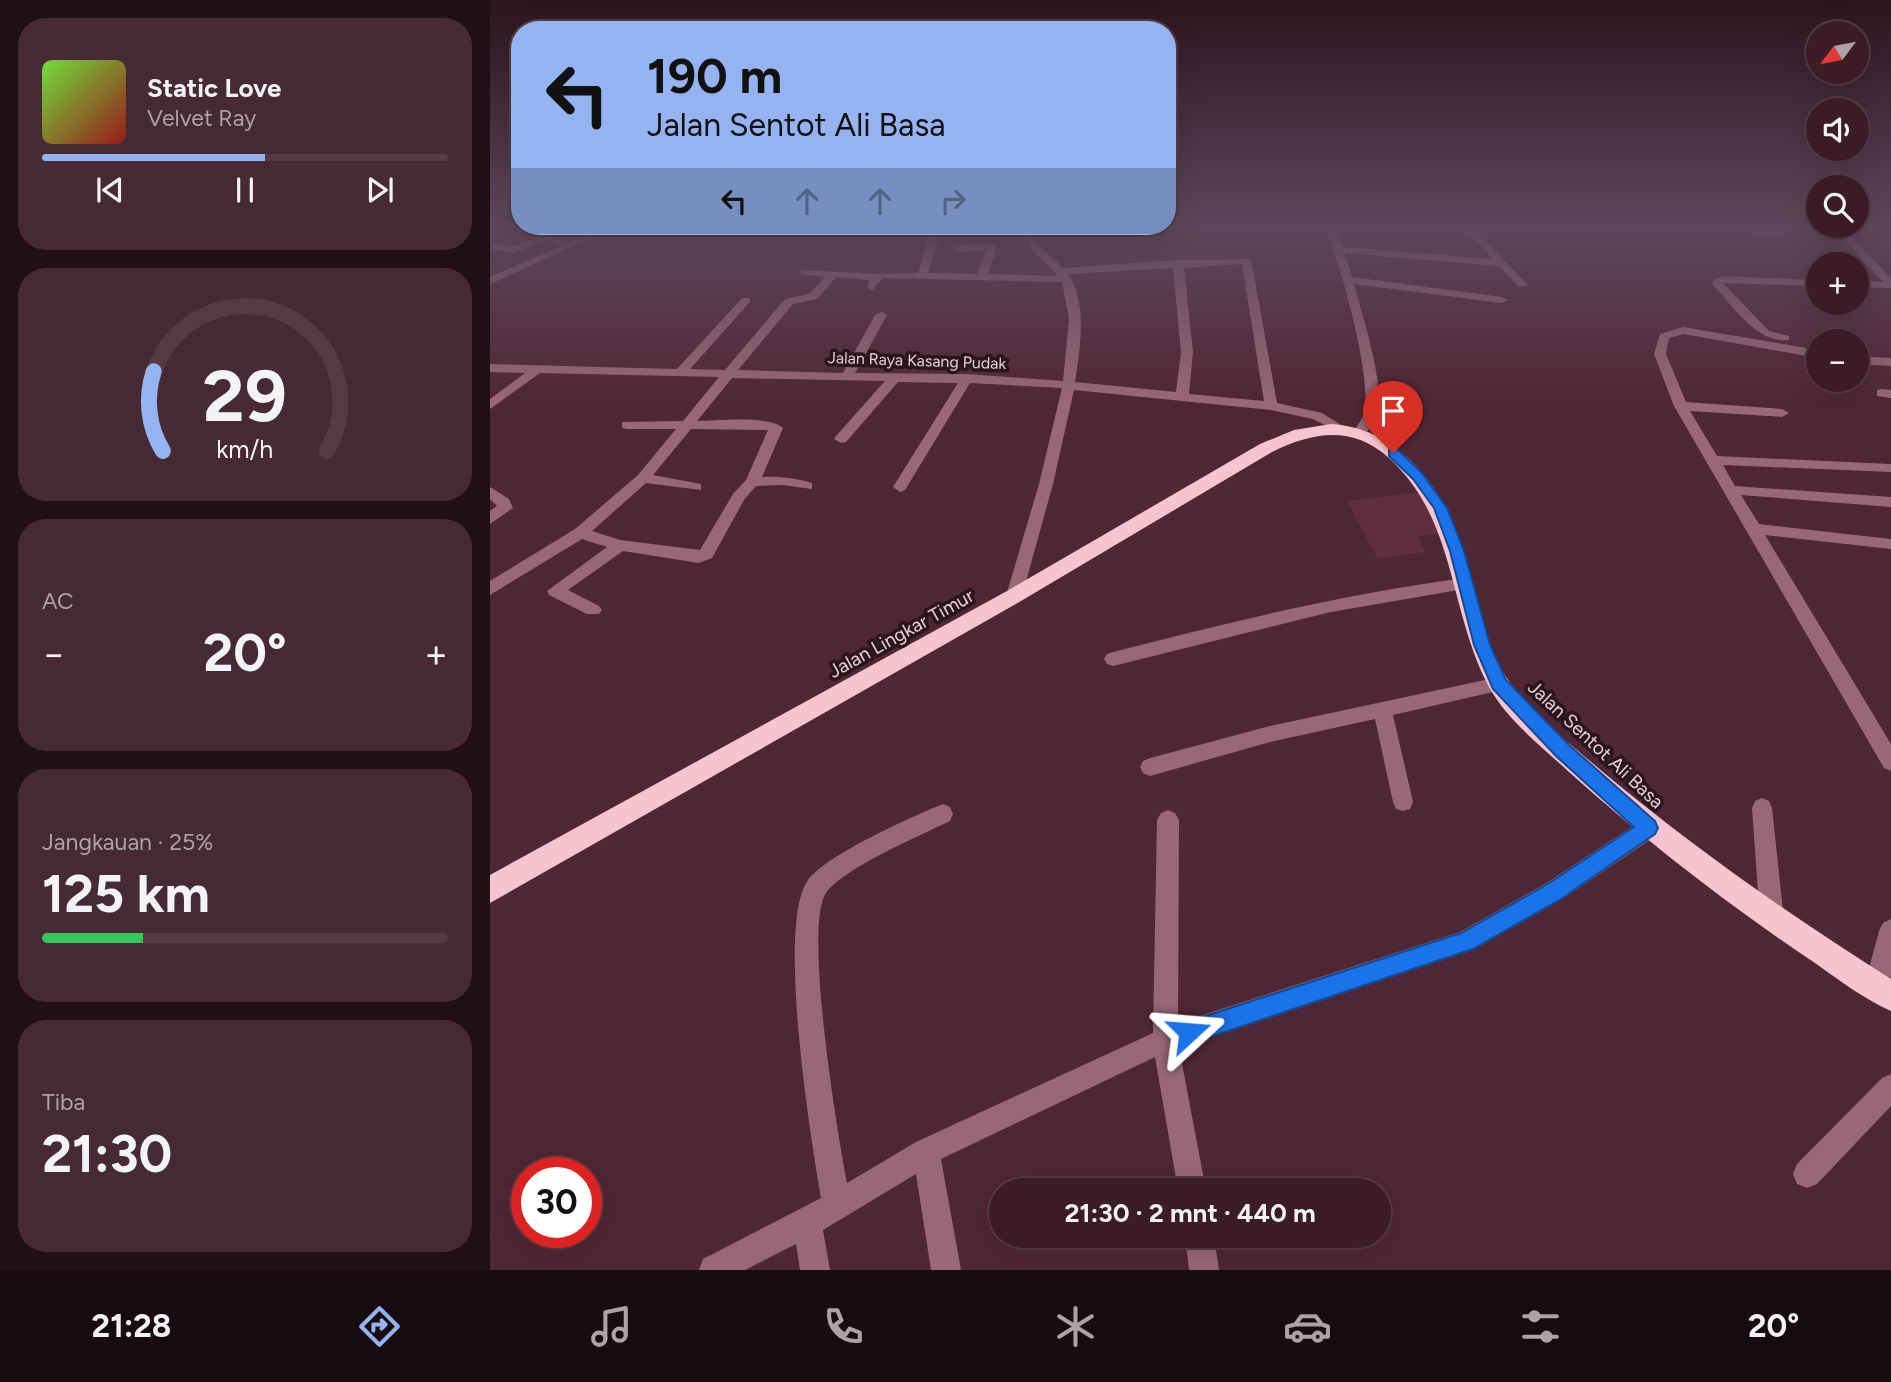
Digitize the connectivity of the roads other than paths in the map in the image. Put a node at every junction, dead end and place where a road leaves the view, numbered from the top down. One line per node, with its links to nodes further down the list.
1 (823, 285): 22 (street)
2 (1067, 285): 26 (street)
3 (1180, 285): 27 (street)
4 (1251, 285): 29 (street)
5 (1348, 285): 35 (street)
6 (1402, 285): 8 (street)
7 (1719, 285): 15 (street)
8 (1417, 287): 9 (street); 12 (street)
9 (1454, 293): 11 (street); 13 (street)
10 (746, 300): 21 (street)
11 (1502, 300)
12 (1415, 304)
13 (1453, 308)
14 (881, 315): 23 (street)
15 (1806, 341)
16 (1806, 352): 30 (street)
17 (1869, 361): 18 (street)
18 (1891, 362)
19 (490, 368): 20 (street, Jalan Raya Kasang Pudak)
20 (537, 369): 21 (street, Jalan Raya Kasang Pudak); 28 (street)
21 (681, 372): 22 (street, Jalan Raya Kasang Pudak)
22 (732, 373): 23 (street, Jalan Raya Kasang Pudak); 33 (street)
23 (848, 375): 24 (street, Jalan Raya Kasang Pudak)
24 (897, 376): 25 (street, Jalan Raya Kasang Pudak); 36 (street)
25 (967, 378): 26 (street, Jalan Raya Kasang Pudak); 43 (street)
26 (1070, 386): 27 (street, Jalan Raya Kasang Pudak); 54 (street)
27 (1182, 397): 29 (street, Jalan Raya Kasang Pudak)
28 (490, 405)
29 (1271, 406): 34 (street, Jalan Raya Kasang Pudak)
30 (1681, 406): 31 (street); 37 (street)
31 (1782, 413)
32 (627, 425): 33 (street)
33 (687, 427): 39 (street); 40 (street)
34 (1337, 428): 35 (highway, Jalan Sentot Ali Basa); 54 (highway, Jalan Lingkar Timur)
35 (1360, 432): 52 (highway, Jalan Sentot Ali Basa)
36 (841, 439)
37 (1714, 460): 38 (street); 44 (street)
38 (1891, 468)
39 (643, 478): 42 (street); 49 (street)
40 (752, 482): 41 (street); 51 (street)
41 (807, 486)
42 (696, 487)
43 (900, 487)
44 (1732, 490): 46 (street); 48 (street)
45 (490, 492): 47 (street)
46 (1891, 502)
47 (490, 519)
48 (1754, 529): 50 (street); 59 (street)
49 (580, 533): 51 (street); 53 (street)
50 (1891, 544)
51 (620, 545): 55 (street)
52 (1464, 584): 56 (street); 57 (highway, Jalan Sentot Ali Basa)
53 (490, 589)
54 (1014, 596): 66 (highway, Jalan Lingkar Timur)
55 (593, 610)
56 (1113, 659)
57 (1499, 684): 58 (street); 65 (highway, Jalan Sentot Ali Basa)
58 (1382, 709): 60 (street); 61 (street)
59 (1891, 762)
60 (1150, 767)
61 (1403, 802)
62 (1762, 808): 67 (street)
63 (943, 814): 75 (street)
64 (1168, 820): 70 (street)
65 (1648, 828): 67 (highway, Jalan Sentot Ali Basa); 70 (street)
66 (490, 890)
67 (1772, 920): 69 (highway, Jalan Sentot Ali Basa)
68 (1891, 931): 69 (street)
69 (1884, 991)
70 (1165, 1041): 72 (street); 74 (street)
71 (1891, 1087): 73 (street)
72 (926, 1152): 75 (street); 80 (street)
73 (1807, 1174)
74 (1190, 1178)
75 (836, 1206): 76 (street)
76 (807, 1223): 78 (street); 79 (street)
77 (1201, 1248): 81 (street)
78 (714, 1270)
79 (815, 1270)
80 (946, 1270)
81 (1204, 1270)

